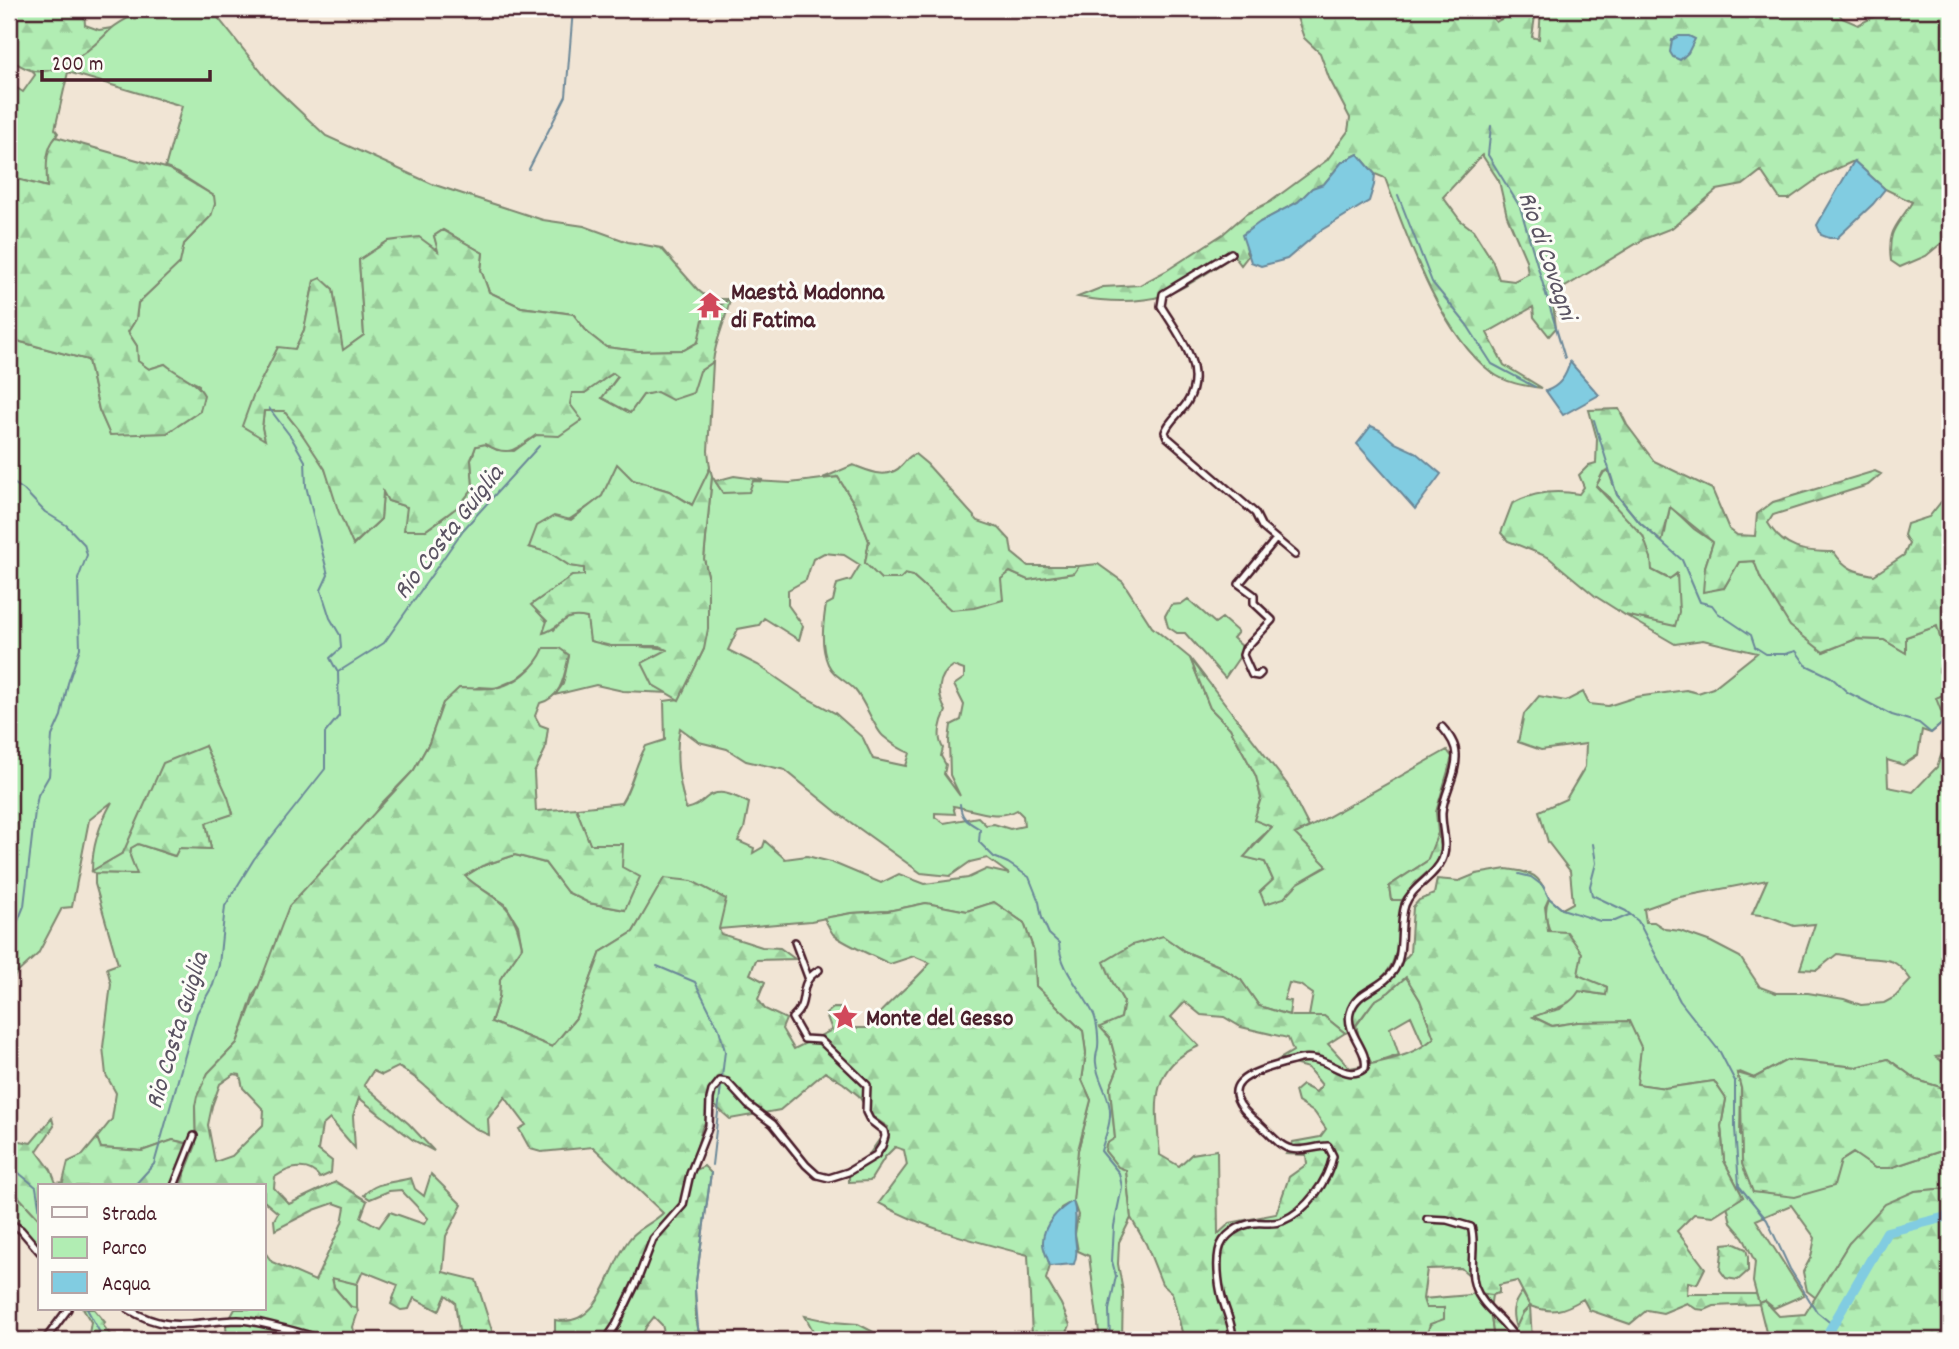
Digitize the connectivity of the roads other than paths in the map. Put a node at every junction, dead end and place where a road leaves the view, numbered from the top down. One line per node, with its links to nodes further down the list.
1 (1231, 253): 2 (street)
2 (1276, 539): 3 (street); 4 (street)
3 (1295, 555)
4 (1261, 673)
5 (1442, 727): 21 (street)
6 (795, 942): 8 (street)
7 (819, 970): 8 (street)
8 (808, 977): 20 (street)
9 (194, 1136): 10 (street)
10 (175, 1184)
11 (1427, 1219): 22 (street)
12 (9, 1222): 13 (street)
13 (38, 1250)
14 (62, 1310): 17 (street)
15 (67, 1310): 17 (street)
16 (130, 1310): 19 (street)
17 (54, 1329): 18 (street)
18 (45, 1340)
19 (322, 1340)
20 (606, 1340)
21 (1233, 1340)
22 (1516, 1340)

